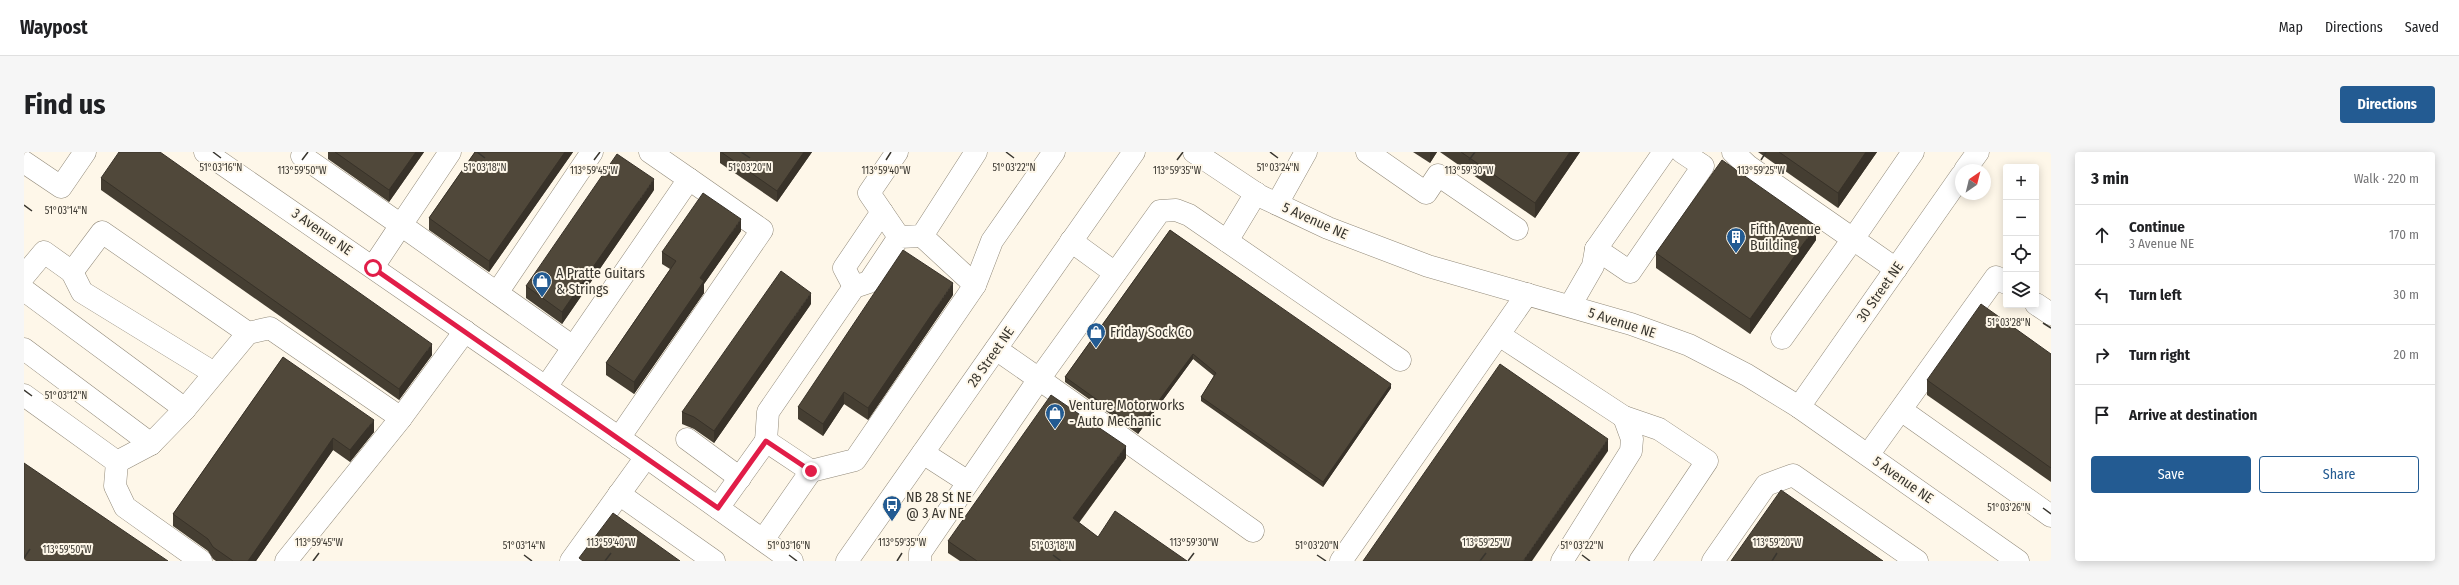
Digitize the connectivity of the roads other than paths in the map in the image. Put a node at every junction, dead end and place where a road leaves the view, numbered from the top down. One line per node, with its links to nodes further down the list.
1 (85, 152): 19 (street)
2 (205, 152): 34 (street, 3 Avenue NE)
3 (304, 152): 26 (street)
4 (450, 152): 26 (street)
5 (592, 152): 43 (street)
6 (650, 152): 21 (street)
7 (897, 152): 25 (street)
8 (976, 152): 28 (street)
9 (1054, 152): 40 (street)
10 (1134, 152): 31 (street, 28 Street NE)
11 (1194, 152): 23 (street, 5 Avenue NE)
12 (1306, 152): 24 (street)
13 (1367, 152): 27 (street)
14 (1664, 152): 33 (street)
15 (1682, 152): 33 (street)
16 (1733, 152): 30 (street)
17 (1913, 152): 30 (street)
18 (1978, 152): 20 (street)
19 (24, 162)
20 (1969, 164)
21 (689, 179): 52 (street); 65 (street)
22 (1955, 185): 35 (street, 30 Street NE)
23 (1256, 193): 24 (street, 5 Avenue NE); 32 (street)
24 (1277, 204): 44 (street, 5 Avenue NE)
25 (882, 212): 29 (street); 41 (street)
26 (401, 225): 34 (street); 43 (street)
27 (1517, 229)
28 (922, 236): 29 (street); 40 (street)
29 (899, 237): 41 (street)
30 (1853, 239): 35 (street); 51 (street)
31 (1071, 241): 37 (street); 54 (street, 28 Street NE)
32 (1227, 241): 37 (street); 55 (street)
33 (1596, 248): 45 (street)
34 (373, 268): 48 (street, 3 Avenue NE)
35 (1896, 269): 60 (street, 30 Street NE)
36 (72, 272): 38 (street); 49 (street); 56 (street)
37 (1115, 272): 57 (street)
38 (24, 276)
39 (2003, 281): 62 (street)
40 (975, 285): 73 (street)
41 (854, 287): 67 (street)
42 (24, 290): 61 (street)
43 (497, 293): 52 (street)
44 (1527, 294): 45 (street, 5 Avenue NE); 50 (street)
45 (1570, 306): 60 (street, 5 Avenue NE)
46 (2039, 306): 47 (street)
47 (2051, 314)
48 (465, 332): 58 (street, 3 Avenue NE); 64 (street)
49 (248, 333): 56 (street); 64 (street)
50 (1499, 335): 63 (street); 89 (street)
51 (1782, 338)
52 (573, 347): 58 (street)
53 (24, 349): 68 (street)
54 (996, 349): 57 (street); 69 (street, 28 Street NE)
55 (1400, 360)
56 (214, 373): 61 (street)
57 (1039, 379): 75 (street); 79 (street)
58 (546, 387): 65 (street, 3 Avenue NE)
59 (24, 395): 72 (street)
60 (1800, 407): 70 (street, 5 Avenue NE)
61 (185, 409): 68 (street)
62 (1901, 410): 70 (street); 78 (street)
63 (1624, 417): 90 (street); 91 (street)
64 (401, 418): 83 (street)
65 (619, 438): 71 (street, 3 Avenue NE)
66 (687, 439): 74 (street)
67 (766, 441): 73 (street); 74 (street)
68 (151, 444): 72 (street)
69 (923, 453): 75 (street); 87 (street, 28 Street NE)
70 (1868, 455): 81 (street, 5 Avenue NE)
71 (646, 457): 76 (street); 77 (street, 3 Avenue NE)
72 (117, 462): 82 (street)
73 (811, 471): 80 (street)
74 (740, 478): 77 (street)
75 (968, 482): 88 (street)
76 (619, 494): 84 (street); 85 (street)
77 (718, 508): 80 (street, 3 Avenue NE)
78 (2051, 516)
79 (1253, 531)
80 (768, 550): 86 (street, 3 Avenue NE)
81 (2007, 558)
82 (201, 561)
83 (286, 561)
84 (571, 561)
85 (714, 561)
86 (792, 561)
87 (847, 561)
88 (920, 561)
89 (1341, 561)
90 (1562, 561)
91 (1640, 561)
92 (1713, 561): 93 (street)
93 (1917, 561)

